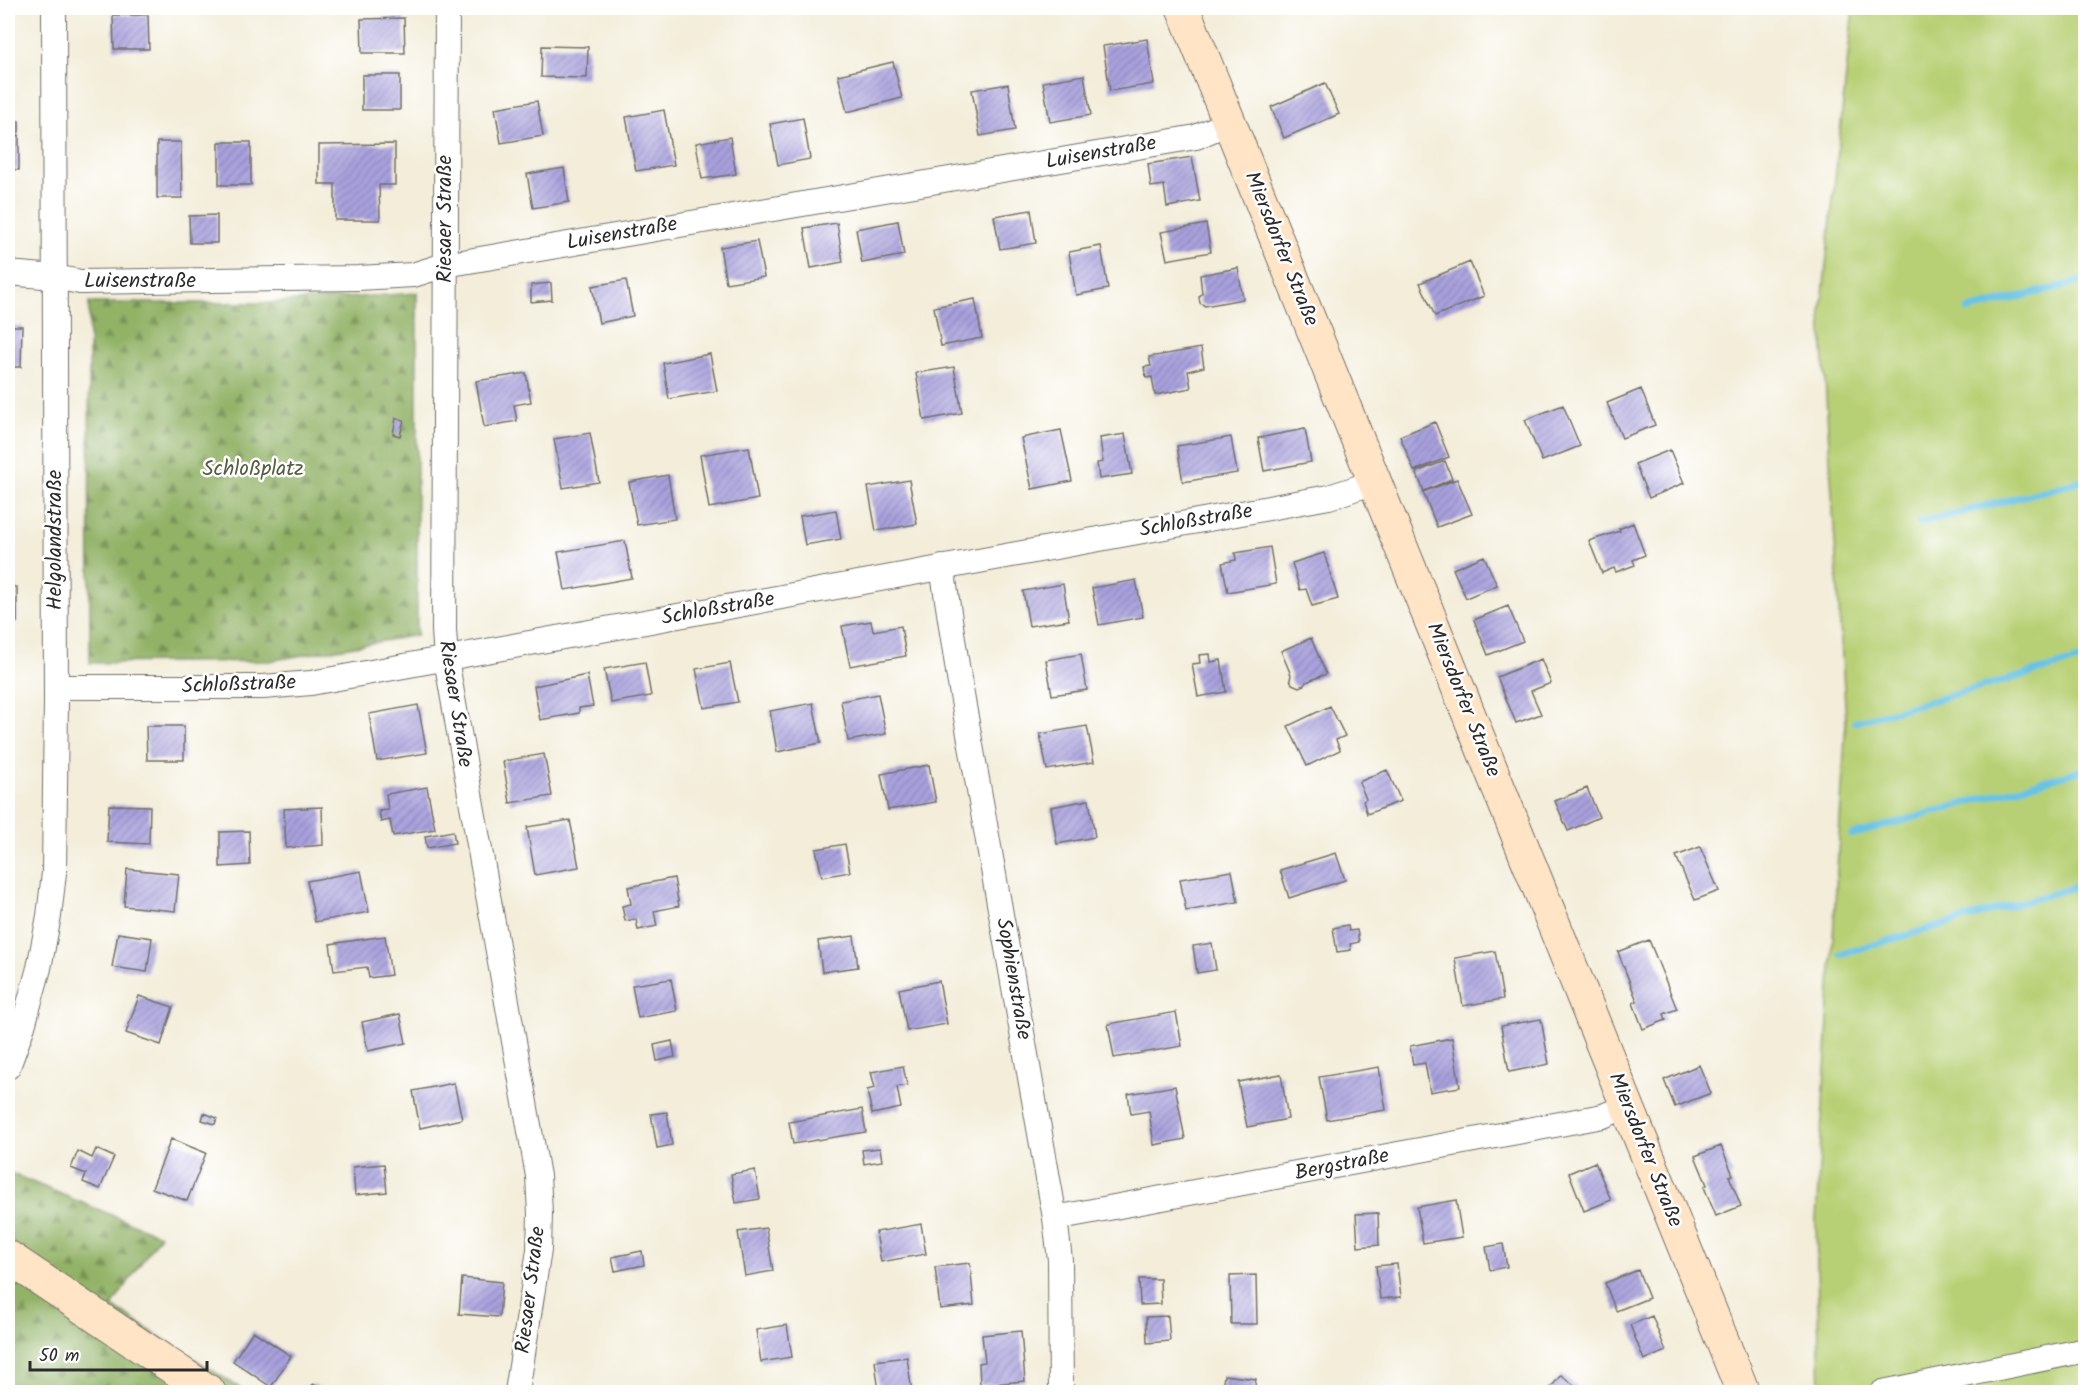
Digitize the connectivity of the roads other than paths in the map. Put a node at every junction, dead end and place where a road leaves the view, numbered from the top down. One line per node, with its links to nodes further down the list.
1 (54, 8): 7 (street, Helgolandstraße)
2 (447, 8): 5 (street, Riesaer Straße)
3 (1183, 8): 4 (street, Miersdorfer Straße)
4 (1230, 122): 5 (street, Luisenstraße); 8 (street, Miersdorfer Straße)
5 (445, 265): 7 (street, Luisenstraße); 10 (street, Riesaer Straße)
6 (8, 273): 7 (street, Luisenstraße)
7 (54, 277): 11 (street, Helgolandstraße)
8 (1375, 482): 9 (street, Schloßstraße); 13 (street, Miersdorfer Straße)
9 (942, 567): 10 (street, Schloßstraße); 14 (street, Sophienstraße)
10 (446, 659): 11 (street, Schloßstraße); 18 (street, Riesaer Straße)
11 (56, 687): 12 (street, Helgolandstraße)
12 (8, 1067)
13 (1627, 1106): 14 (street, Bergstraße); 20 (street, Miersdorfer Straße)
14 (1055, 1218): 19 (street, Sophienstraße)
15 (8, 1257): 17 (street)
16 (2085, 1350): 21 (street)
17 (209, 1392)
18 (517, 1392)
19 (1061, 1392)
20 (1743, 1392)
21 (1882, 1392)

